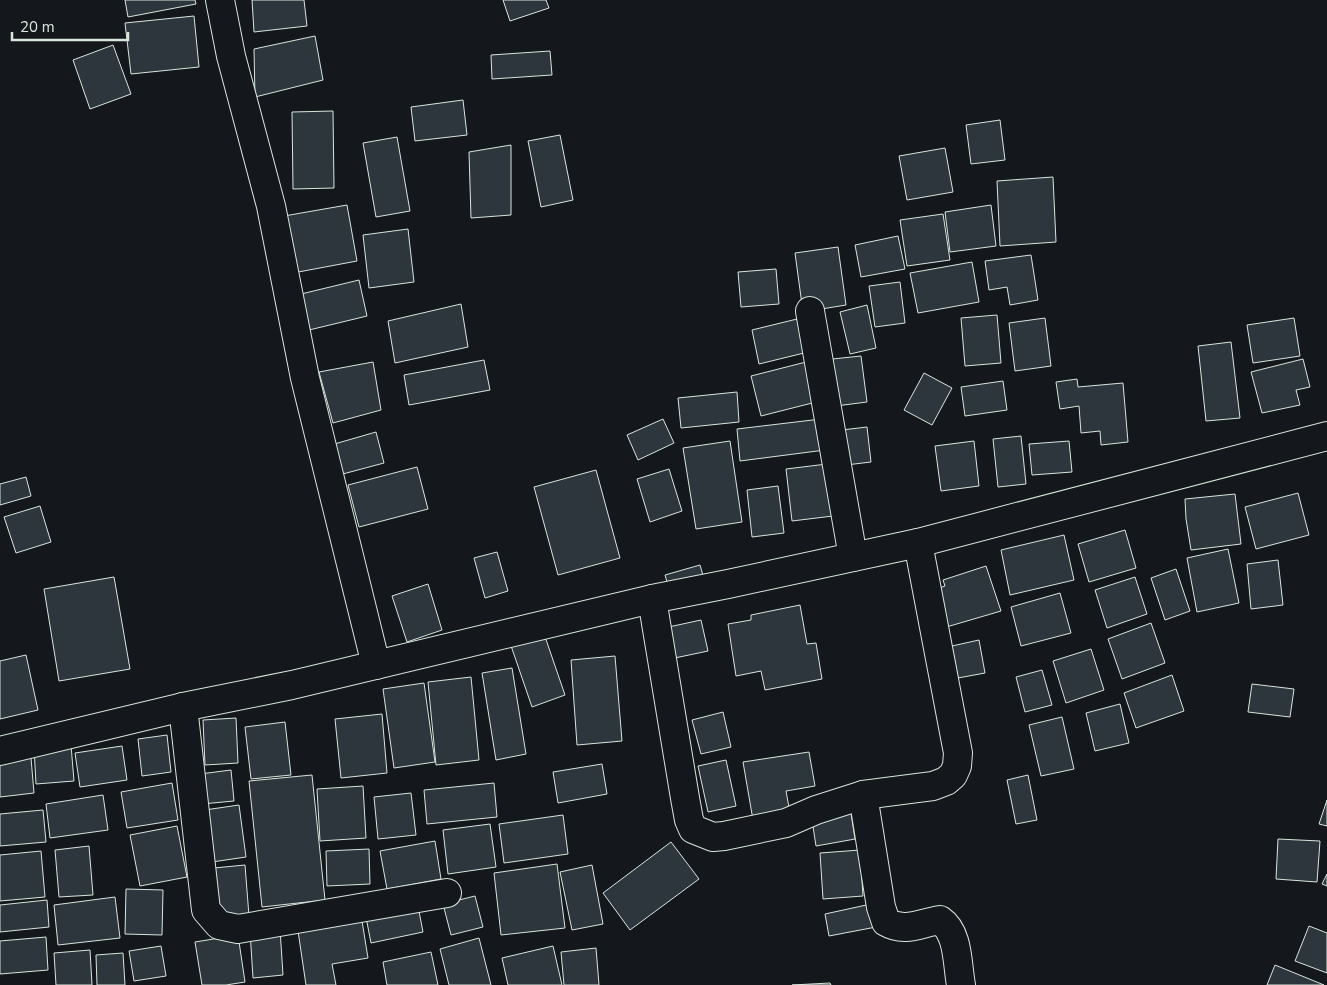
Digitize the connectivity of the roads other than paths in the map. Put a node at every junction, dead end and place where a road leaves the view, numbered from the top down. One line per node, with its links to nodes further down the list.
1 (220, 0): 7 (street)
2 (810, 311): 5 (street)
3 (1327, 436): 4 (street)
4 (918, 543): 5 (street); 10 (street)
5 (853, 557): 6 (street)
6 (652, 599): 7 (street); 10 (street)
7 (376, 665): 8 (street)
8 (183, 707): 9 (street); 11 (street)
9 (0, 751)
10 (863, 794): 12 (street)
11 (447, 893)
12 (961, 985)

